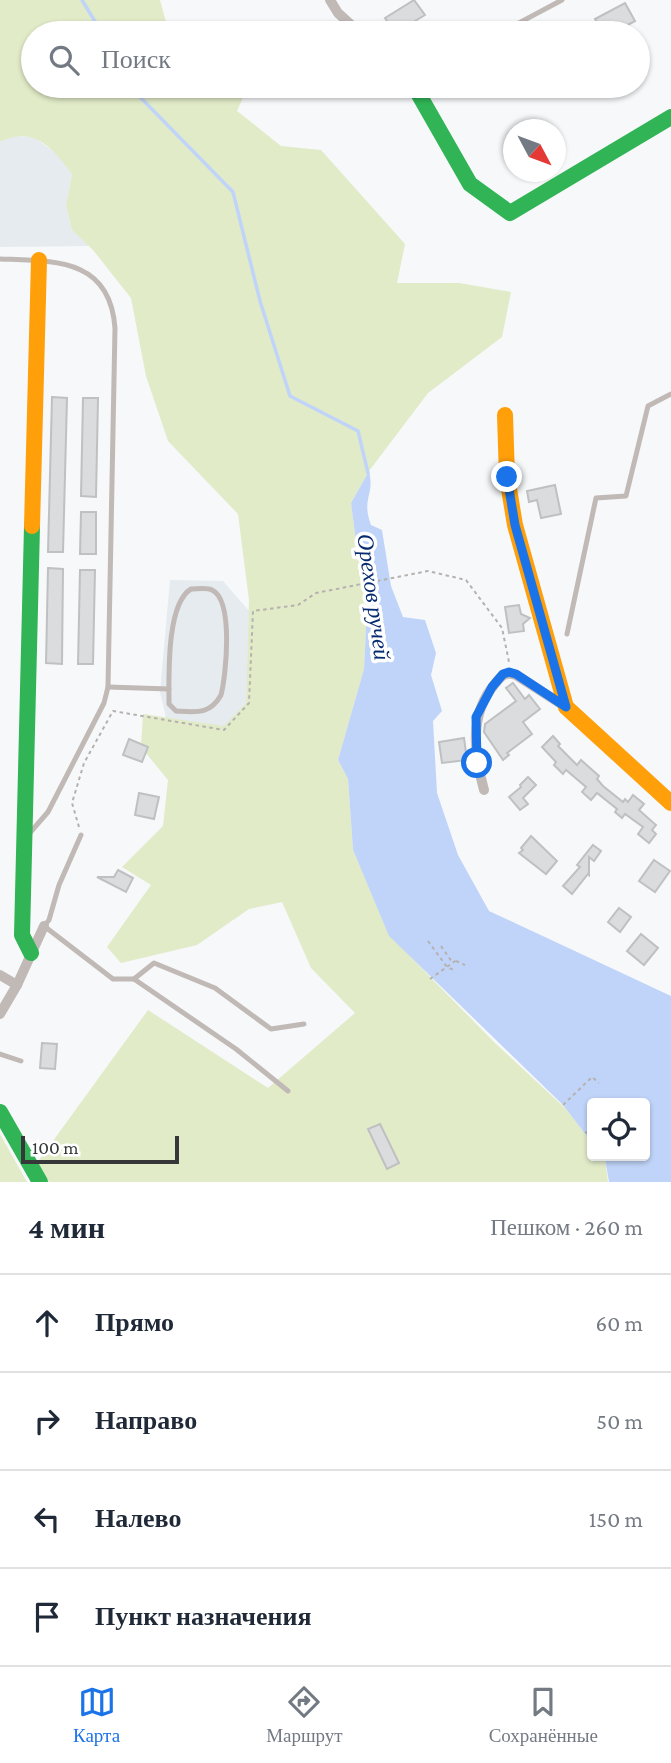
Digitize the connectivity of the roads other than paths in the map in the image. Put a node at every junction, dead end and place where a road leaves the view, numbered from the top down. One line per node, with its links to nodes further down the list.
1 (330, 0): 3 (street)
2 (562, 0): 4 (lane)
3 (347, 21)
4 (523, 21)
5 (421, 98): 6 (street)
6 (671, 117)
7 (0, 259): 8 (lane)
8 (39, 260): 12 (lane); 18 (street)
9 (671, 394): 11 (lane)
10 (505, 415): 14 (street)
11 (567, 634)
12 (108, 687): 13 (lane); 18 (lane)
13 (169, 689): 13 (lane)
14 (566, 707): 15 (street); 16 (street)
15 (484, 790)
16 (671, 803)
17 (81, 835): 19 (lane)
18 (25, 839): 20 (street)
19 (44, 926): 20 (street); 22 (lane)
20 (31, 953): 23 (street)
21 (0, 975): 23 (street)
22 (134, 979): 25 (lane); 28 (lane)
23 (17, 985): 24 (street)
24 (0, 1014)
25 (303, 1024)
26 (0, 1054): 27 (lane)
27 (21, 1061)
28 (288, 1091)
29 (0, 1112): 30 (street)
30 (40, 1182)

